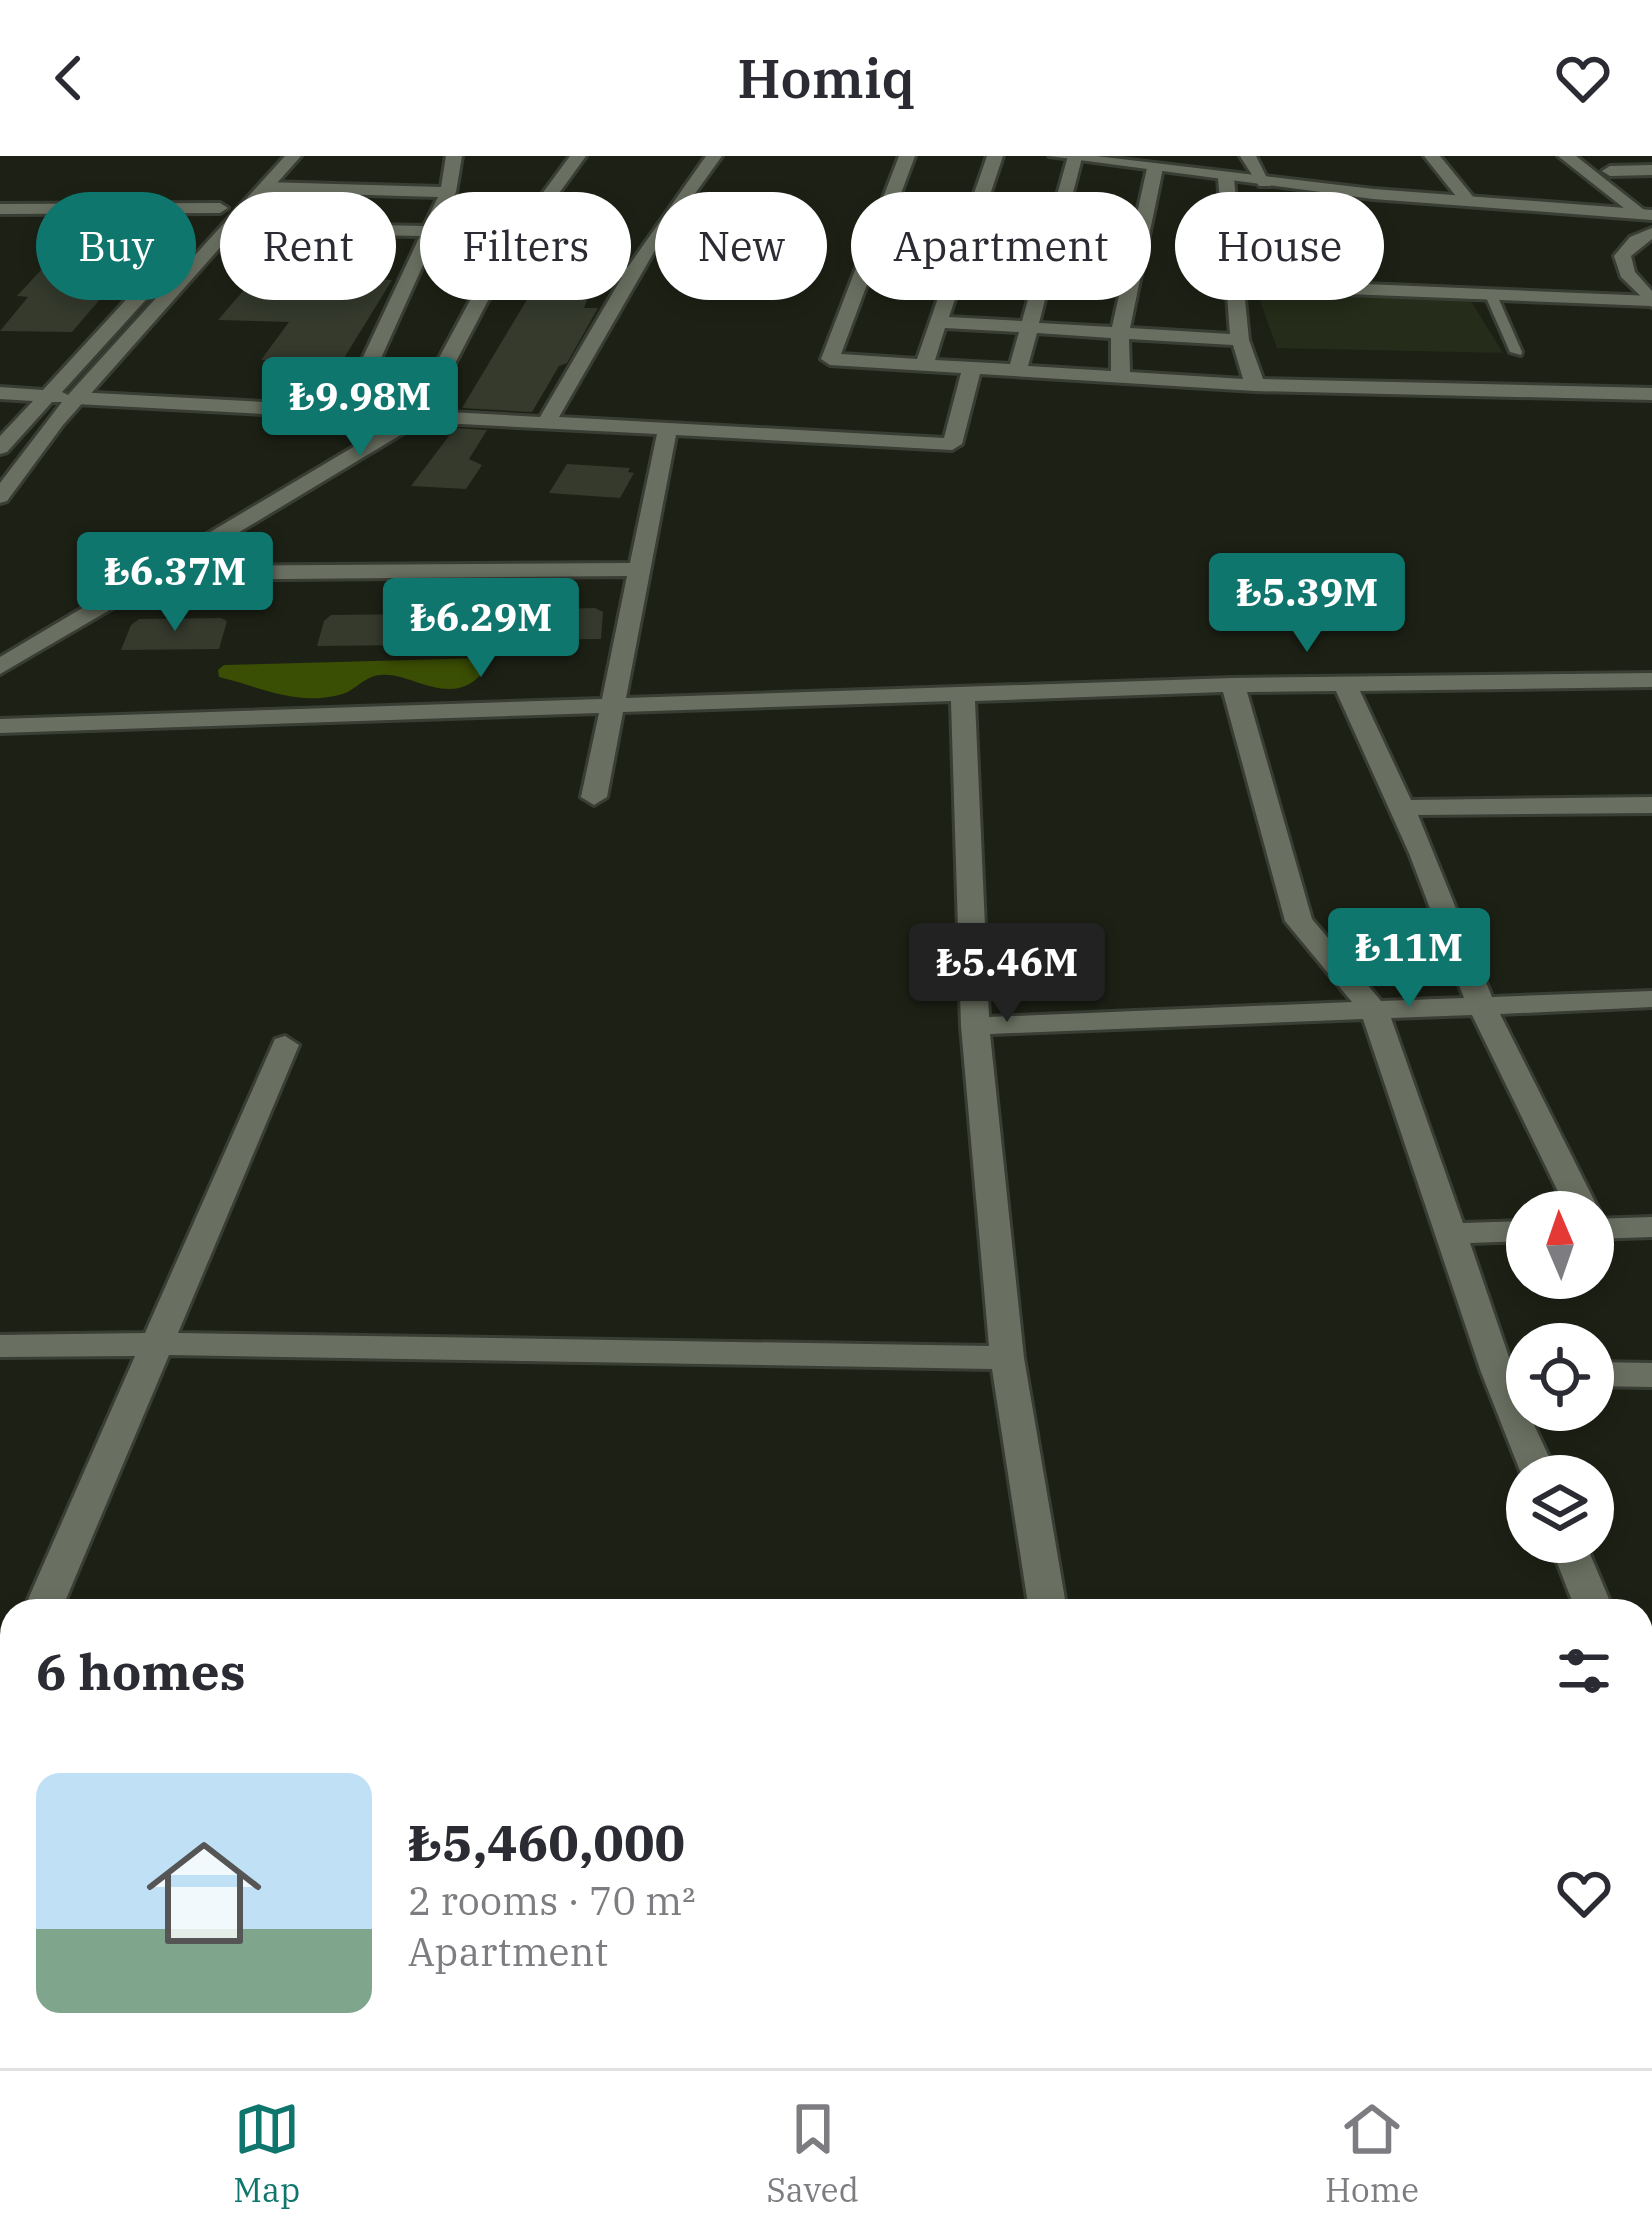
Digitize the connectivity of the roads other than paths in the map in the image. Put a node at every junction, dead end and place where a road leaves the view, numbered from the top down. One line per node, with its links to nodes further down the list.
1 (269, 156): 18 (street)
2 (292, 156): 17 (street)
3 (454, 156): 20 (street)
4 (578, 156): 21 (street)
5 (714, 156): 30 (street)
6 (908, 156): 41 (street)
7 (995, 156): 36 (street)
8 (1248, 156): 16 (street)
9 (1432, 156): 23 (street)
10 (1566, 156): 26 (street)
11 (1066, 157): 12 (street); 37 (street)
12 (1155, 168): 15 (street); 38 (street)
13 (1652, 170): 14 (street)
14 (1610, 171)
15 (1226, 178): 16 (street); 22 (street)
16 (1265, 183): 23 (street)
17 (265, 187): 19 (street); 20 (street)
18 (235, 192)
19 (260, 192)
20 (448, 192)
21 (552, 192)
22 (1227, 192)
23 (1469, 202): 26 (street)
24 (220, 208): 25 (street); 48 (street)
25 (0, 209)
26 (1646, 214)
27 (1652, 233): 35 (street)
28 (220, 237): 50 (street)
29 (420, 255): 51 (street)
30 (632, 272): 53 (street)
31 (1384, 290): 32 (street)
32 (1491, 295): 35 (street); 40 (lane)
33 (479, 300): 52 (street)
34 (1236, 300): 39 (street)
35 (1652, 301)
36 (940, 322): 37 (street); 41 (street)
37 (1028, 327): 38 (street); 43 (street)
38 (1120, 333): 39 (street); 44 (street)
39 (1240, 340): 45 (street)
40 (1516, 352)
41 (923, 367): 42 (street)
42 (971, 371): 43 (street); 55 (street)
43 (1017, 373): 44 (street)
44 (1121, 380): 45 (street)
45 (1255, 386): 47 (street)
46 (0, 393): 48 (street)
47 (1652, 394)
48 (40, 402): 49 (street); 50 (street); 56 (street)
49 (0, 405)
50 (69, 406): 51 (street); 54 (street); 57 (street)
51 (346, 415): 52 (street)
52 (413, 419): 53 (street); 54 (street)
53 (544, 426): 55 (street)
54 (389, 433): 55 (street); 59 (street)
55 (665, 441): 58 (street)
56 (0, 448)
57 (0, 497)
58 (638, 569): 59 (street); 65 (street)
59 (158, 573): 60 (street)
60 (0, 667)
61 (1652, 680): 62 (street)
62 (1345, 684): 63 (street); 69 (street)
63 (1233, 685): 64 (street); 72 (street)
64 (963, 694): 65 (street); 73 (street)
65 (613, 706): 66 (street); 67 (street)
66 (0, 726)
67 (594, 797)
68 (1652, 805): 69 (street)
69 (1402, 808): 71 (street)
70 (1652, 999): 71 (street)
71 (1482, 1007): 72 (street); 75 (street)
72 (1375, 1012): 73 (street); 79 (street)
73 (975, 1026): 83 (street)
74 (285, 1045): 80 (street)
75 (1574, 1191)
76 (1652, 1227): 77 (street)
77 (1614, 1228)
78 (1506, 1232): 79 (street)
79 (1452, 1234): 82 (street)
80 (157, 1344): 81 (street); 83 (street); 87 (street)
81 (0, 1346)
82 (1506, 1356)
83 (1007, 1358): 88 (street)
84 (1614, 1374): 85 (street)
85 (1652, 1375)
86 (1576, 1563): 89 (street)
87 (47, 1599)
88 (1046, 1599)
89 (1590, 1599)

